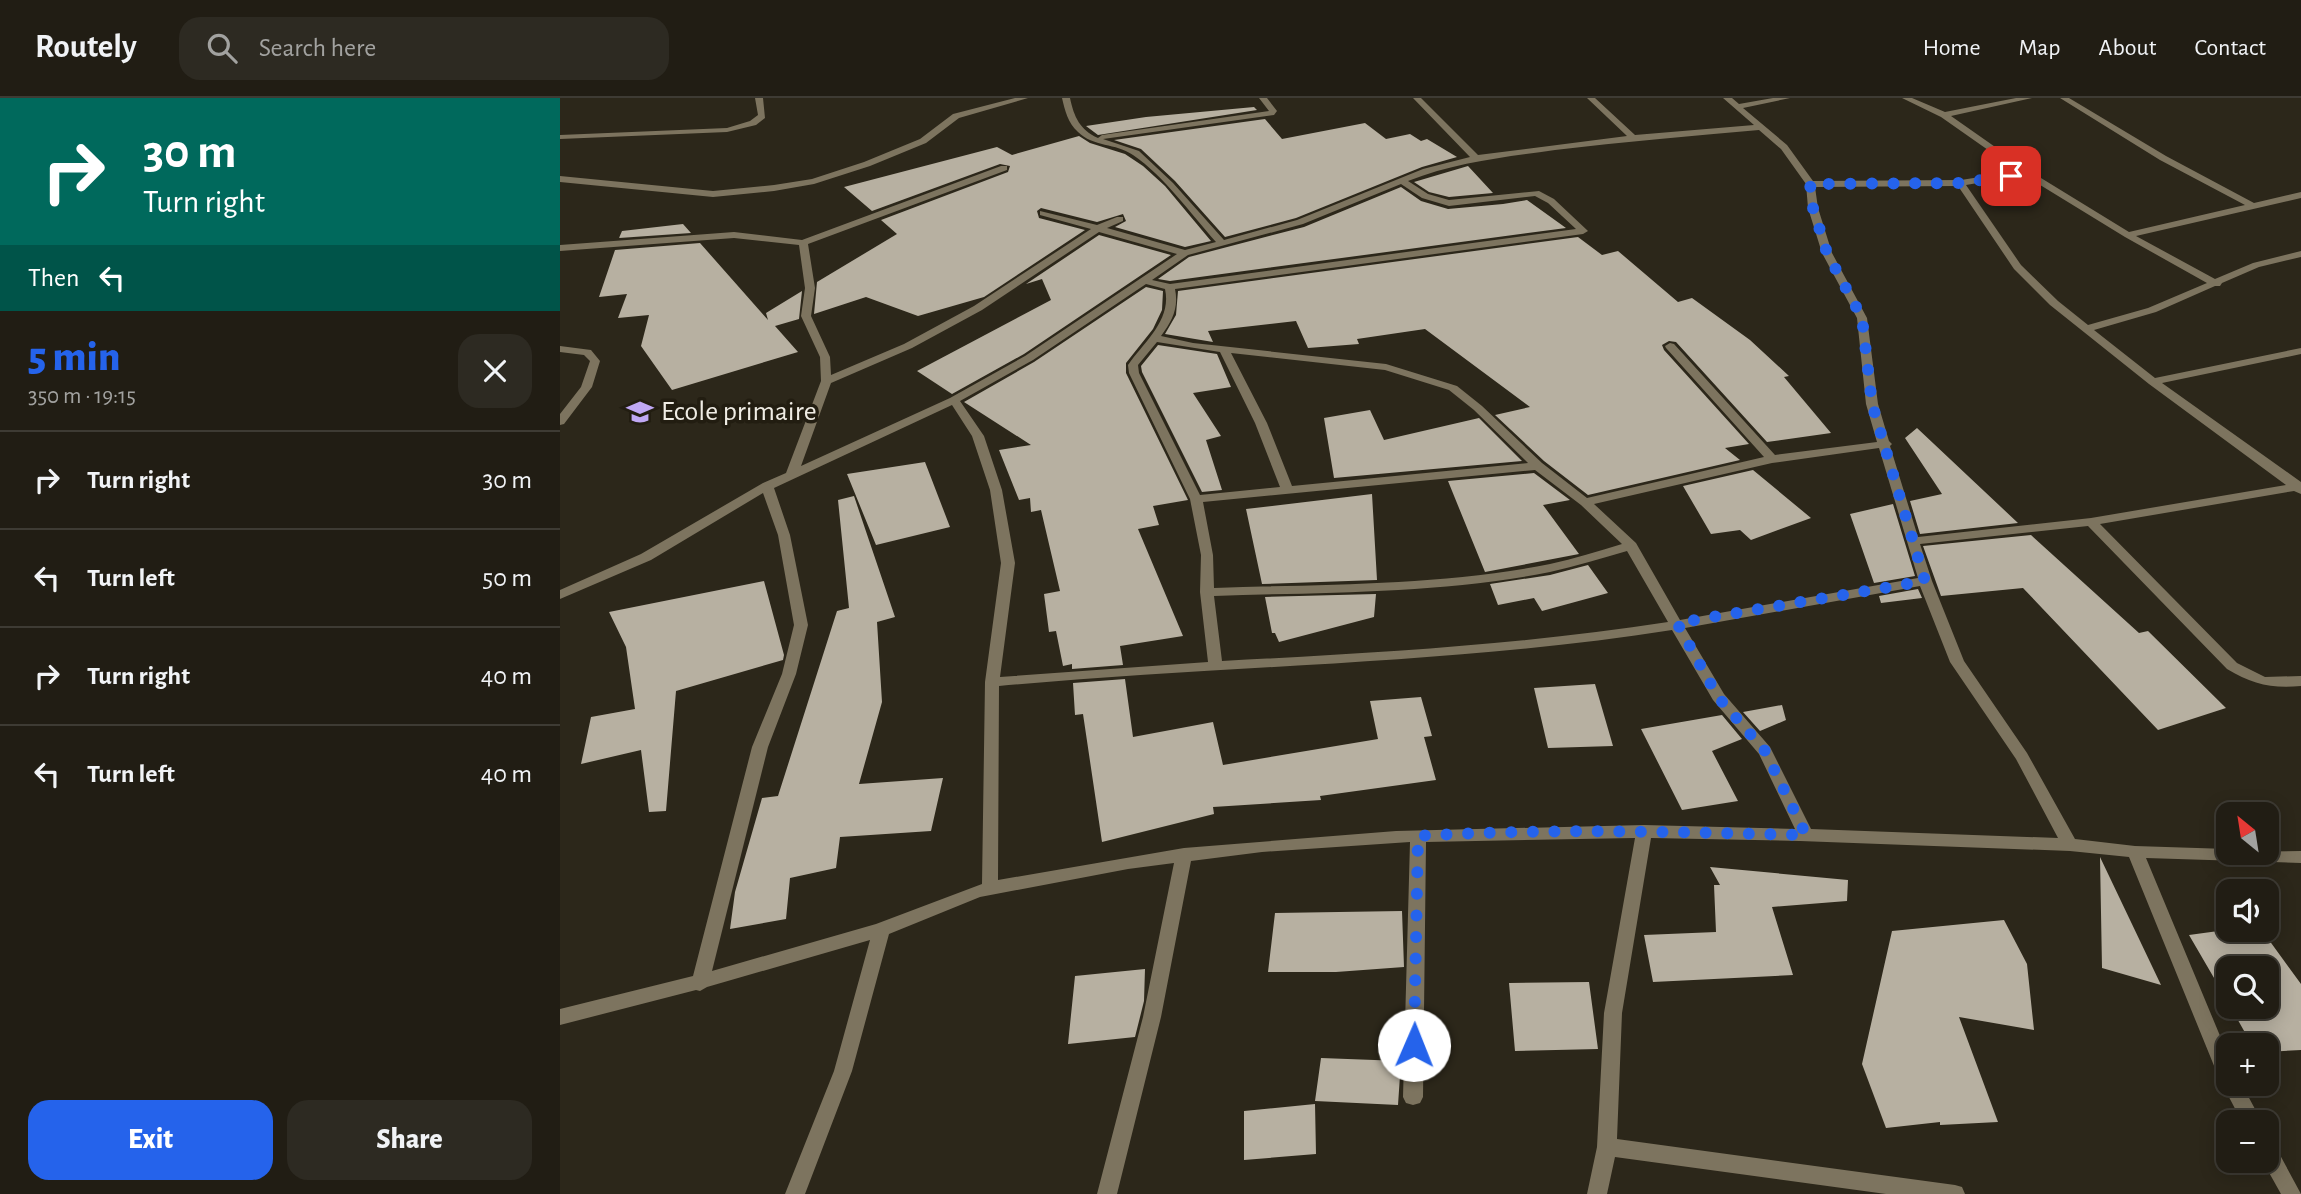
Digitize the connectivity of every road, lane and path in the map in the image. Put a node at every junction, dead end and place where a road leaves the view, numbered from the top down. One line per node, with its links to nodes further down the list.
1 (759, 98): 14 (street)
2 (1024, 98): 20 (street)
3 (1066, 98): 15 (street)
4 (1263, 98): 15 (street)
5 (1417, 98): 17 (street)
6 (1591, 98): 16 (street)
7 (1786, 98): 11 (street)
8 (1906, 98): 12 (street)
9 (2028, 98): 12 (street)
10 (2064, 98): 25 (street)
11 (1732, 103): 13 (street)
12 (1944, 115): 19 (street)
13 (1762, 128): 16 (street); 23 (street)
14 (560, 137)
15 (1094, 138): 31 (street)
16 (1633, 138): 17 (street)
17 (1476, 158): 21 (street)
18 (1004, 167): 30 (street)
19 (2025, 172): 22 (street); 29 (street)
20 (560, 179)
21 (1402, 181): 31 (street); 37 (street)
22 (1961, 183): 23 (street); 38 (street)
23 (1810, 184): 48 (street)
24 (2301, 195): 25 (street)
25 (2255, 207): 29 (street)
26 (1043, 213): 28 (street)
27 (1120, 219): 28 (street)
28 (1099, 228): 33 (street); 44 (street)
29 (2128, 235): 36 (street)
30 (803, 243): 32 (street); 44 (street)
31 (1222, 243): 33 (street)
32 (560, 248)
33 (1185, 253): 35 (street)
34 (2301, 254): 36 (street)
35 (1142, 280): 37 (street); 46 (street)
36 (2217, 284): 38 (street)
37 (1170, 287): 39 (street)
38 (2087, 329): 45 (street)
39 (1154, 338): 41 (street); 55 (street)
40 (1670, 346): 49 (street)
41 (1223, 348): 50 (street); 54 (street)
42 (560, 349): 47 (street)
43 (2301, 351): 45 (street)
44 (826, 381): 51 (street)
45 (2153, 382): 53 (street)
46 (954, 400): 51 (street); 66 (street)
47 (560, 422)
48 (1886, 444): 49 (street); 58 (street)
49 (1772, 459): 56 (street)
50 (1538, 466): 54 (street); 56 (street)
51 (791, 476): 52 (street)
52 (767, 486): 62 (street); 76 (street)
53 (2300, 487): 57 (street)
54 (1287, 489): 55 (street)
55 (1196, 499): 61 (street)
56 (1585, 502): 59 (street)
57 (2091, 522): 58 (street); 65 (street)
58 (1914, 541): 60 (street)
59 (1631, 546): 61 (street); 63 (street)
60 (1925, 581): 63 (street); 70 (street)
61 (1207, 592): 64 (street)
62 (560, 595)
63 (1677, 623): 64 (street); 68 (street)
64 (1214, 664): 66 (street)
65 (2301, 681)
66 (992, 682): 74 (street)
67 (1644, 831): 68 (street); 69 (street); 80 (street)
68 (1806, 835): 70 (street)
69 (1418, 836): 72 (street); 79 (street)
70 (2070, 845): 71 (street)
71 (2135, 852): 73 (street); 78 (street)
72 (1184, 854): 74 (street); 83 (street)
73 (2301, 857)
74 (990, 888): 75 (street)
75 (882, 929): 76 (street); 82 (street)
76 (699, 984): 77 (street)
77 (560, 1017)
78 (2216, 1049)
79 (1413, 1097)
80 (1606, 1147): 84 (street); 85 (street)
81 (2279, 1170): 86 (street)
82 (795, 1194)
83 (1107, 1194)
84 (1597, 1194)
85 (1955, 1194)
86 (2292, 1194)

